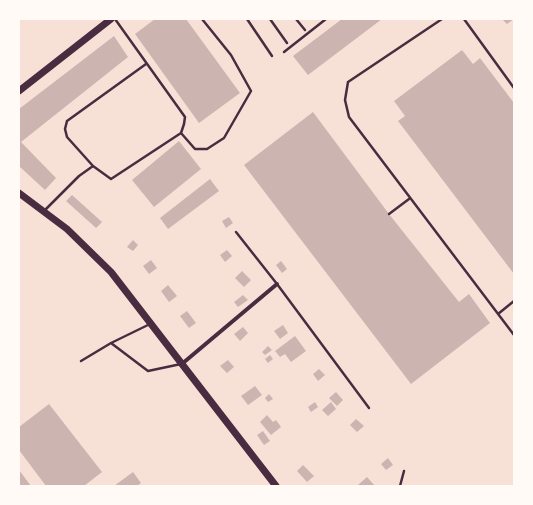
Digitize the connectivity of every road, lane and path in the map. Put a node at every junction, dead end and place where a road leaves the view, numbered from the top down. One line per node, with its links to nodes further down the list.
1 (111, 19): 16 (main road)
2 (114, 19): 14 (lane)
3 (202, 19): 17 (lane)
4 (248, 19): 13 (lane)
5 (270, 19): 11 (lane)
6 (296, 19): 10 (lane)
7 (326, 19): 12 (lane)
8 (442, 19): 20 (lane)
9 (464, 19): 15 (lane)
10 (305, 30)
11 (287, 43)
12 (284, 52)
13 (272, 56)
14 (146, 64): 17 (lane); 18 (lane)
15 (514, 88)
16 (19, 91)
17 (181, 133): 18 (lane)
18 (93, 166): 21 (lane)
19 (19, 193): 21 (main road)
20 (409, 199): 22 (lane); 26 (lane)
21 (44, 211): 27 (main road)
22 (389, 214)
23 (236, 232): 24 (lane)
24 (277, 284): 31 (street); 32 (lane)
25 (514, 301): 26 (lane)
26 (498, 314): 28 (lane)
27 (152, 323): 29 (lane); 31 (main road)
28 (514, 335)
29 (111, 343): 30 (lane); 31 (lane)
30 (81, 361)
31 (183, 363): 34 (main road)
32 (369, 408)
33 (404, 471): 35 (lane)
34 (276, 486)
35 (400, 486)

